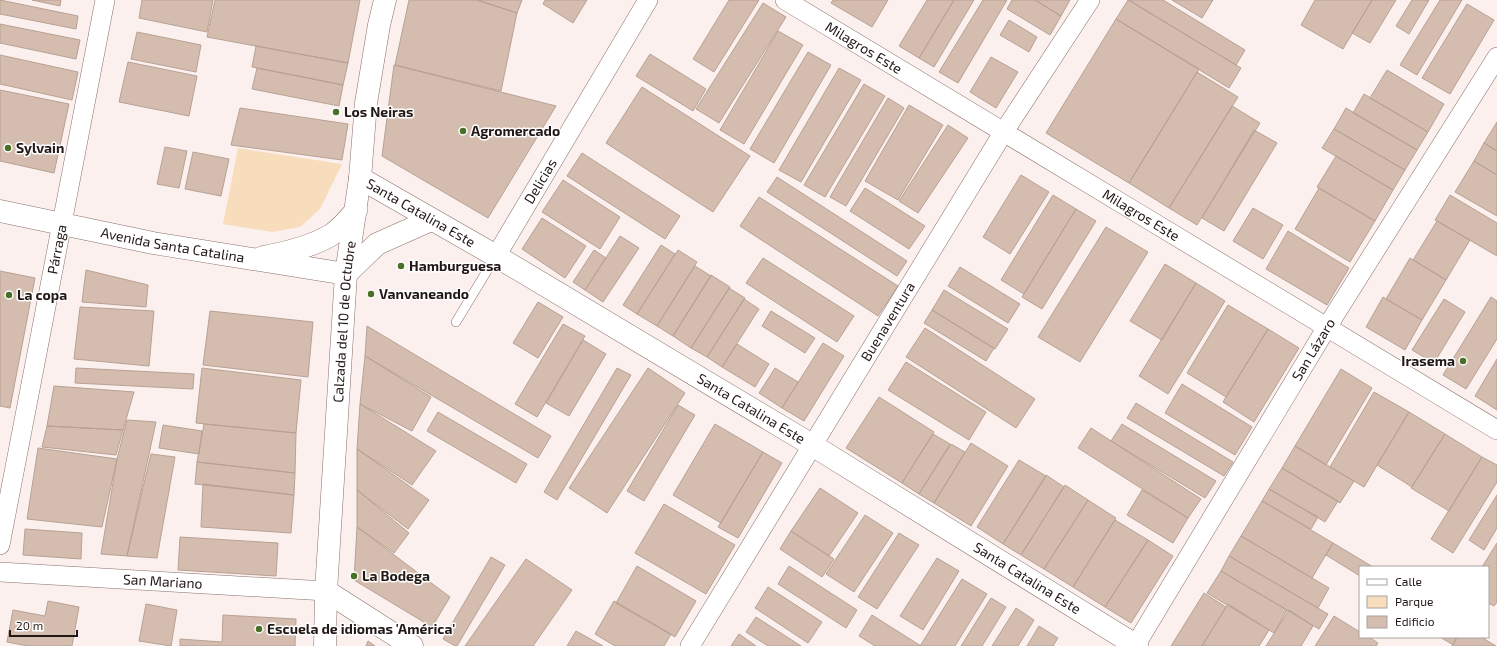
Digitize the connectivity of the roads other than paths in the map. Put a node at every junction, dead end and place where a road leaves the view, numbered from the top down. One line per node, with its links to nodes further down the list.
1 (105, 0): 12 (street, Párraga)
2 (385, 0): 8 (main road, Calzada del 10 de Octubre)
3 (648, 0): 13 (street, Delicias)
4 (785, 0): 7 (street, Milagros Este)
5 (1090, 0): 7 (street, Buenaventura)
6 (1497, 57): 17 (street, San Lázaro)
7 (1003, 133): 17 (street, Milagros Este); 19 (street, Buenaventura)
8 (360, 178): 10 (main road, Calzada del 10 de Octubre); 11 (main road, Santa Catalina Este)
9 (0, 211): 12 (main road, Avenida Santa Catalina)
10 (356, 211): 14 (main road); 15 (main road, Calzada del 10 de Octubre)
11 (431, 220): 13 (main road, Santa Catalina Este); 15 (main road)
12 (61, 224): 14 (main road, Avenida Santa Catalina); 20 (street, Párraga)
13 (496, 256): 16 (lane, Delicias); 19 (main road, Santa Catalina Este)
14 (252, 259): 15 (main road, Avenida Santa Catalina)
15 (346, 274): 22 (main road, Calzada del 10 de Octubre)
16 (456, 322)
17 (1328, 327): 18 (street, Milagros Este); 26 (street, San Lázaro)
18 (1497, 430)
19 (812, 445): 25 (street, Buenaventura); 26 (main road, Santa Catalina Este)
20 (0, 545)
21 (0, 572): 22 (street, San Mariano)
22 (326, 591): 23 (main road, Calzada del 10 de Octubre); 24 (main road)
23 (325, 646)
24 (412, 646)
25 (690, 646)
26 (1136, 646)

